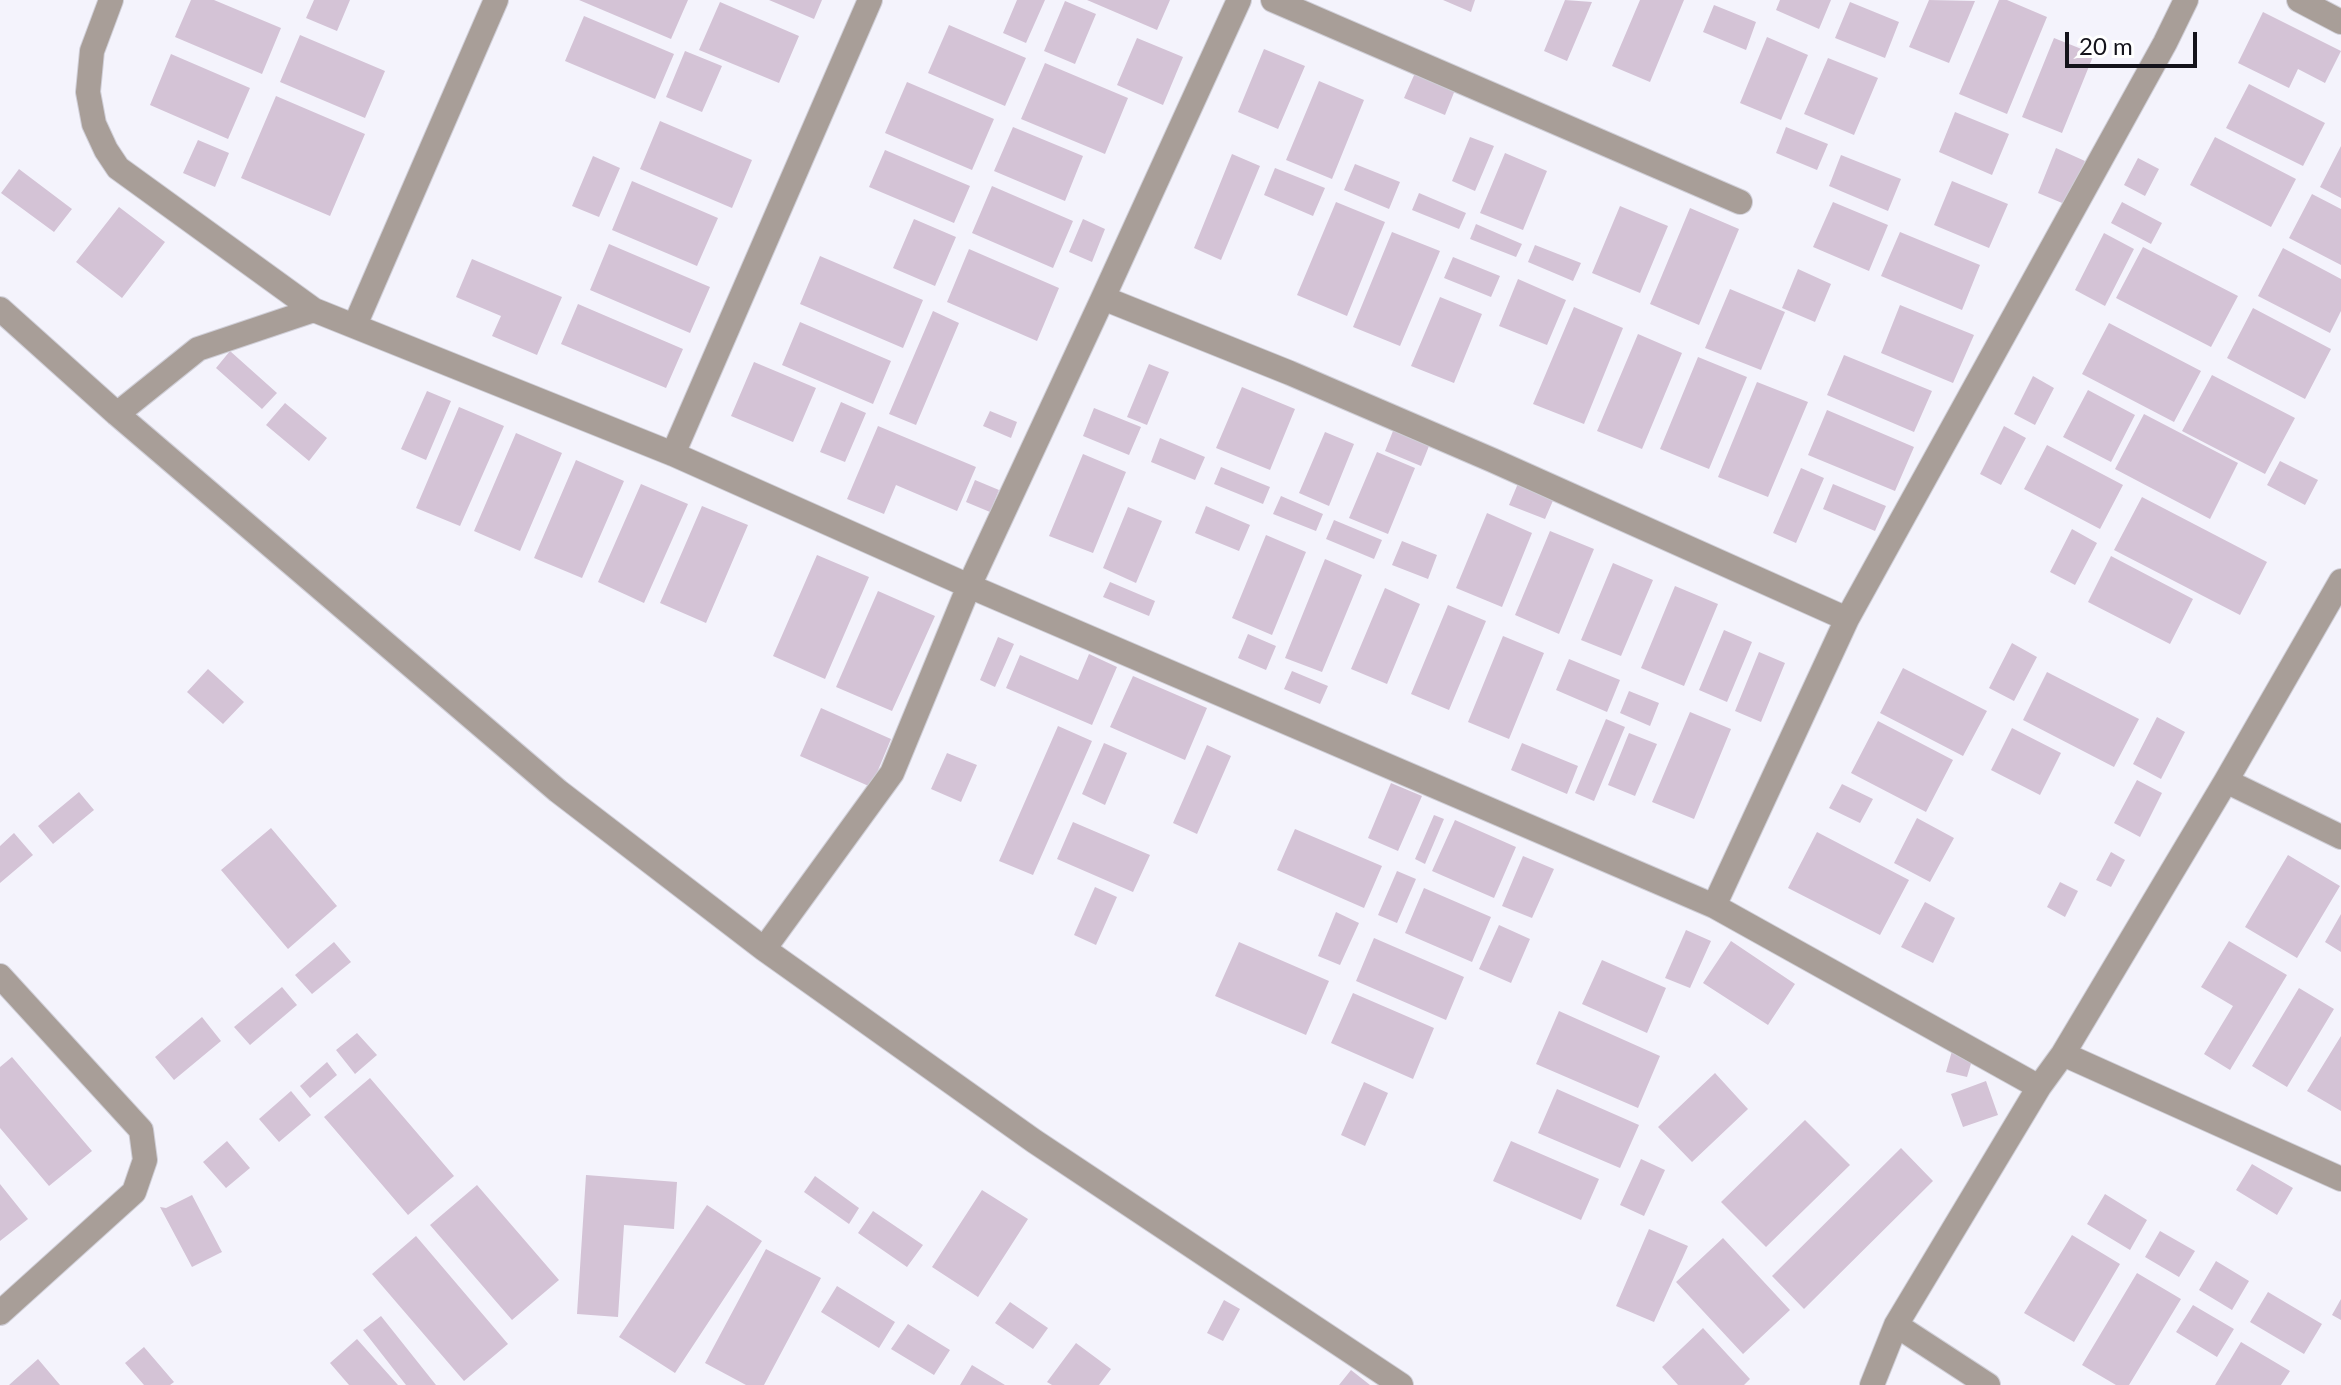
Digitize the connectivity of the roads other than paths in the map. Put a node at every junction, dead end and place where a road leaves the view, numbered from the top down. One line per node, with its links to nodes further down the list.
1 (111, 0): 12 (street)
2 (496, 0): 13 (street)
3 (870, 0): 15 (street)
4 (1239, 0): 10 (street)
5 (1273, 0): 9 (street)
6 (2186, 0): 18 (street)
7 (2299, 0): 8 (street)
8 (2341, 22)
9 (1740, 202)
10 (1103, 298): 17 (street); 18 (street)
11 (0, 309): 14 (street)
12 (314, 310): 13 (street); 14 (street)
13 (355, 325): 15 (street)
14 (117, 414): 22 (street)
15 (673, 454): 17 (street)
16 (2341, 581): 19 (street)
17 (969, 586): 21 (street); 22 (street)
18 (1847, 619): 21 (street)
19 (2226, 781): 20 (street); 24 (street)
20 (2341, 837)
21 (1714, 906): 25 (street)
22 (764, 949): 29 (street)
23 (0, 976): 27 (street)
24 (2063, 1054): 25 (street); 26 (street)
25 (2039, 1087): 28 (street)
26 (2341, 1179)
27 (0, 1313)
28 (1896, 1325): 30 (street); 31 (street)
29 (1401, 1385)
30 (1872, 1385)
31 (1988, 1385)

